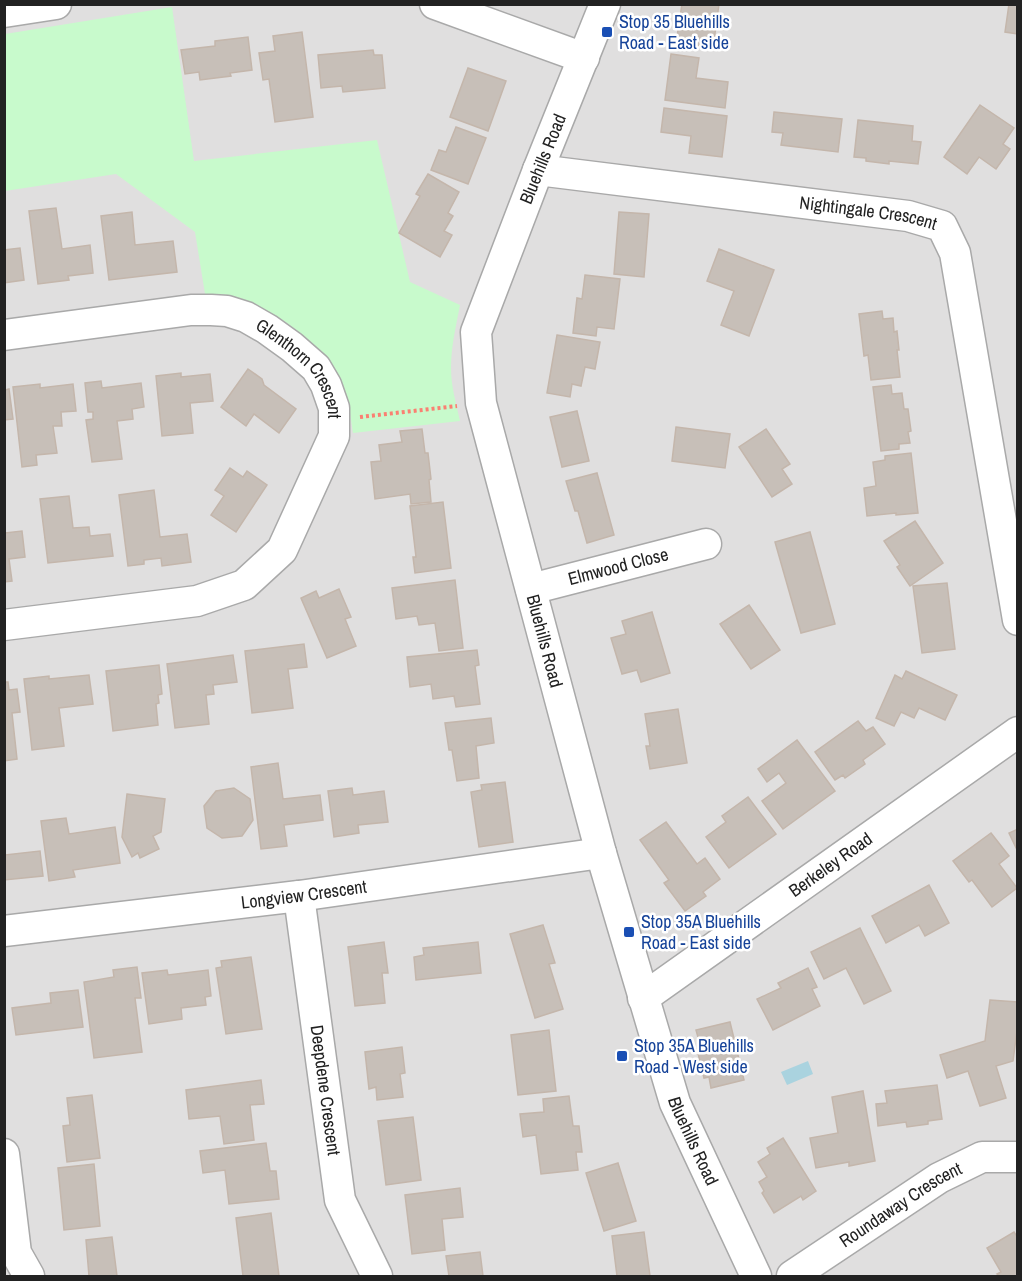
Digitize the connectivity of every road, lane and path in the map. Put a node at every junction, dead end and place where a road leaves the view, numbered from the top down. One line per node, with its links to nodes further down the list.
1 (56, 4): 4 (street)
2 (435, 4): 5 (street)
3 (605, 4): 5 (street, Bluehills Road)
4 (4, 12)
5 (584, 57): 6 (street, Bluehills Road)
6 (538, 170): 8 (street, Bluehills Road); 12 (street, Nightingale Crescent)
7 (4, 335): 9 (street, Glenthorn Crescent)
8 (481, 403): 9 (path); 11 (street, Bluehills Road)
9 (334, 420): 13 (street, Glenthorn Crescent)
10 (706, 544): 11 (street, Elmwood Close)
11 (531, 589): 15 (street, Bluehills Road)
12 (1017, 620)
13 (4, 625)
14 (1017, 732): 18 (street, Berkeley Road)
15 (601, 853): 16 (street, Longview Crescent); 18 (street, Bluehills Road)
16 (299, 896): 17 (street, Longview Crescent); 22 (street, Deepdene Crescent)
17 (4, 931)
18 (643, 998): 23 (street, Bluehills Road)
19 (4, 1154): 21 (street)
20 (1017, 1157): 24 (street, Roundaway Crescent)
21 (17, 1261)
22 (377, 1276)
23 (756, 1276)
24 (792, 1276)

